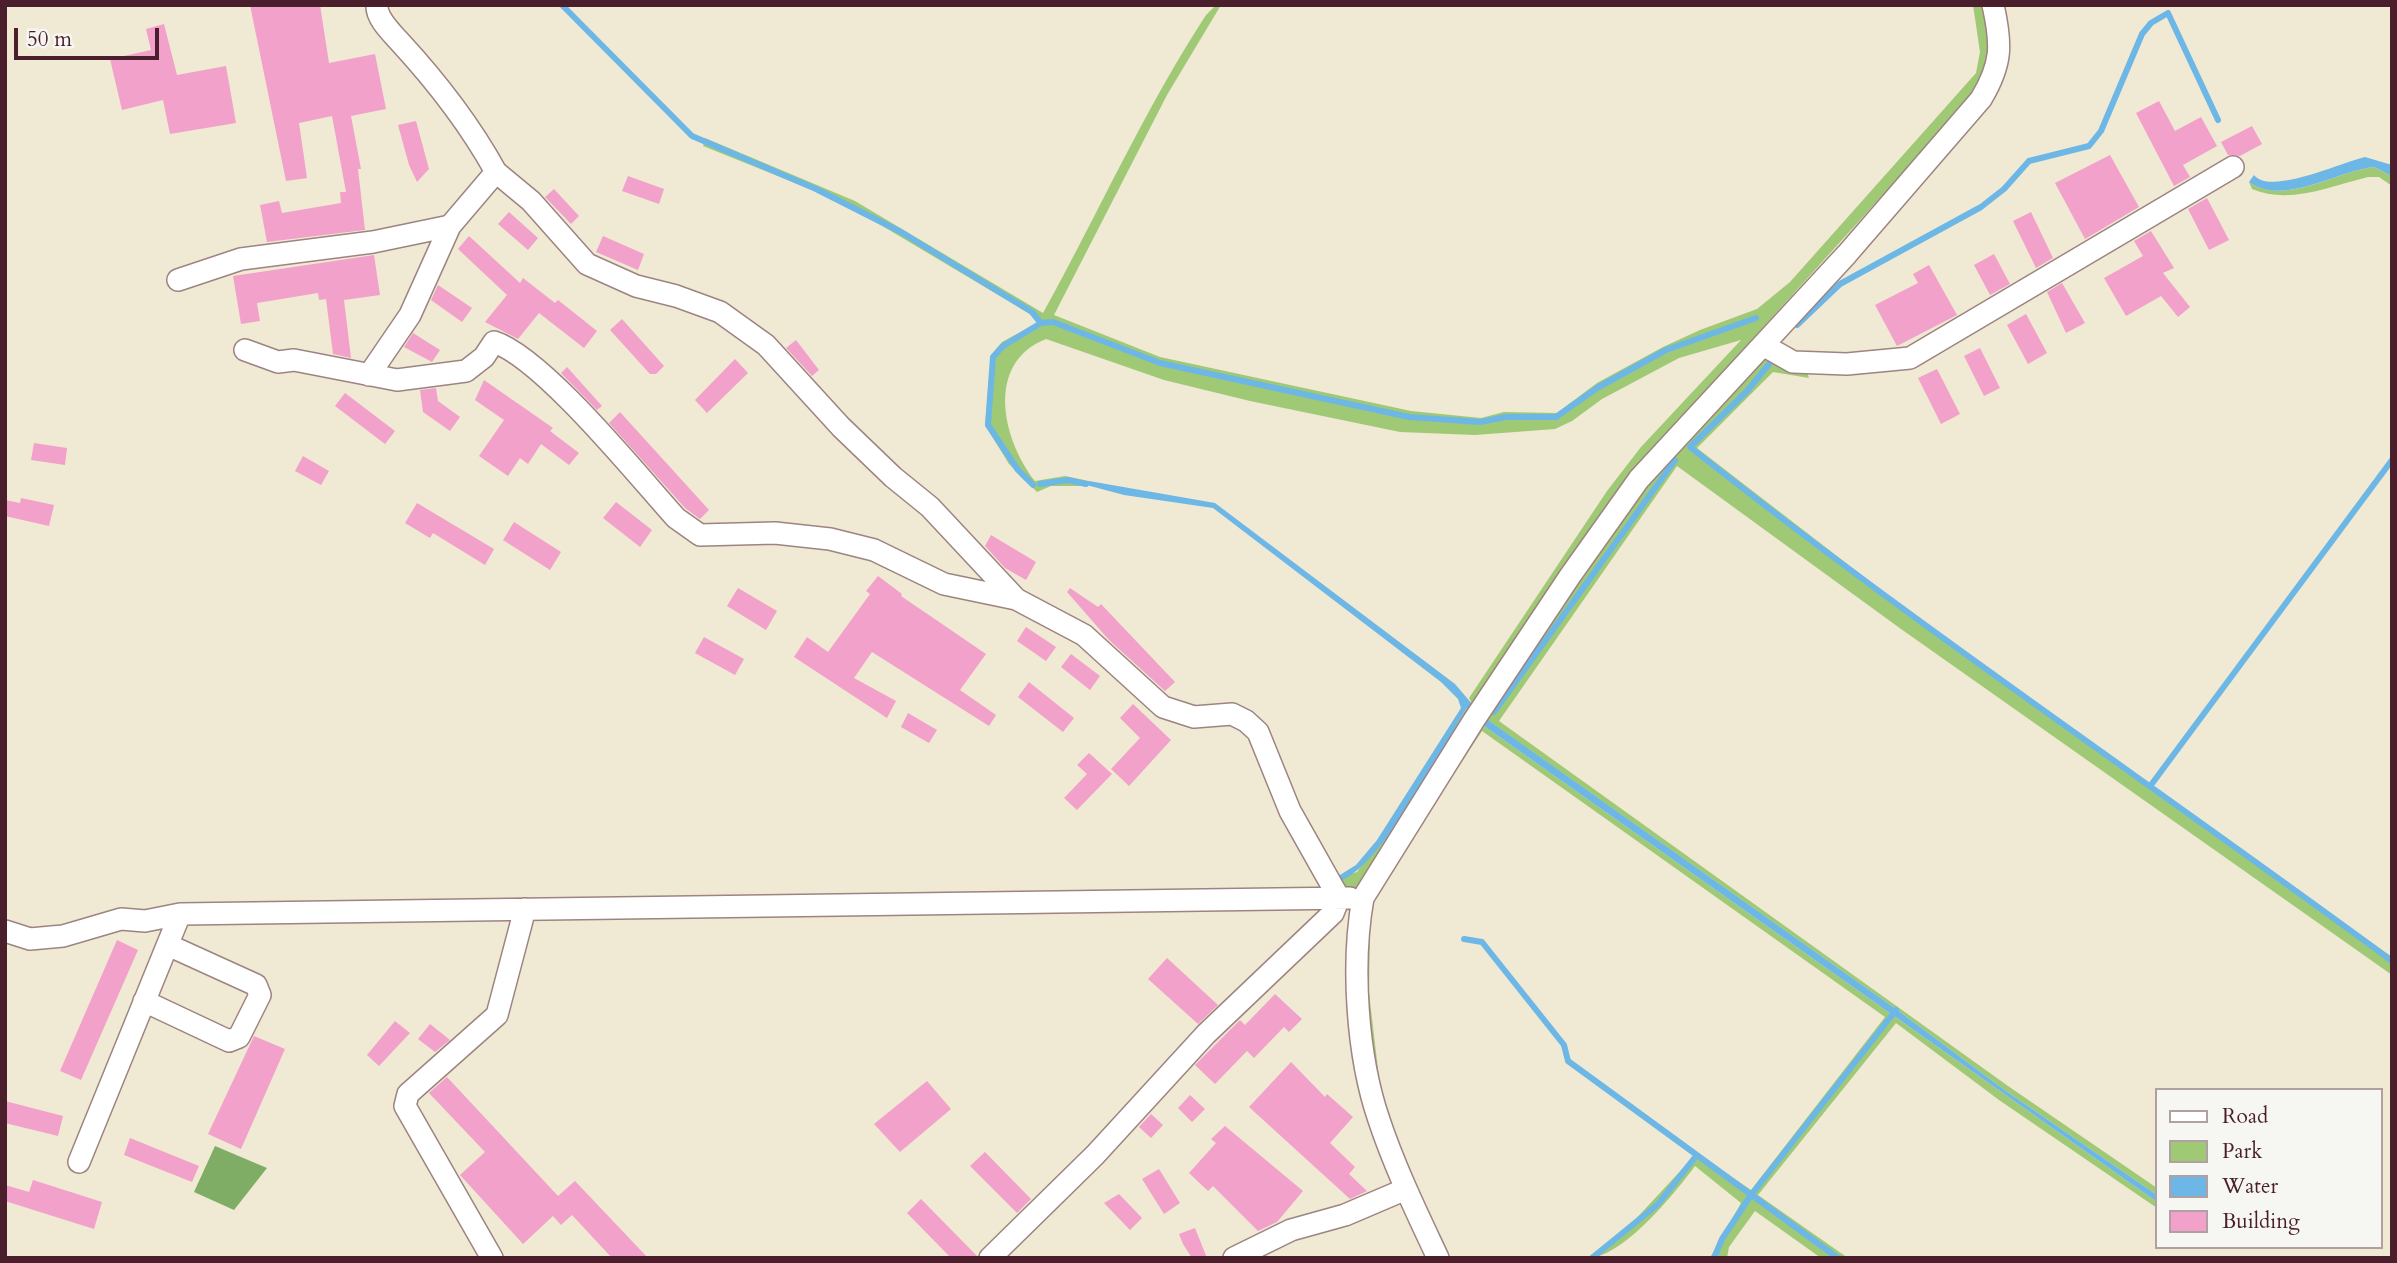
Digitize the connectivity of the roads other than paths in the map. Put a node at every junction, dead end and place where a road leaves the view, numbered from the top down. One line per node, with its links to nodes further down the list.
1 (377, 5): 4 (street)
2 (1993, 5): 7 (street)
3 (2233, 167): 7 (street)
4 (496, 172): 5 (street); 10 (street)
5 (450, 226): 6 (street); 9 (street)
6 (178, 280)
7 (1763, 345): 12 (street)
8 (245, 351): 9 (street)
9 (369, 375): 10 (street)
10 (1016, 600): 11 (street)
11 (1339, 898): 12 (street); 13 (street); 21 (street)
12 (1363, 898): 19 (street)
13 (526, 909): 14 (street); 20 (street)
14 (180, 914): 15 (street); 16 (street)
15 (5, 931)
16 (168, 945): 17 (street); 17 (street)
17 (144, 1001): 18 (street)
18 (79, 1162)
19 (1406, 1189): 22 (street); 23 (street)
20 (492, 1258)
21 (990, 1258)
22 (1234, 1258)
23 (1438, 1258)

